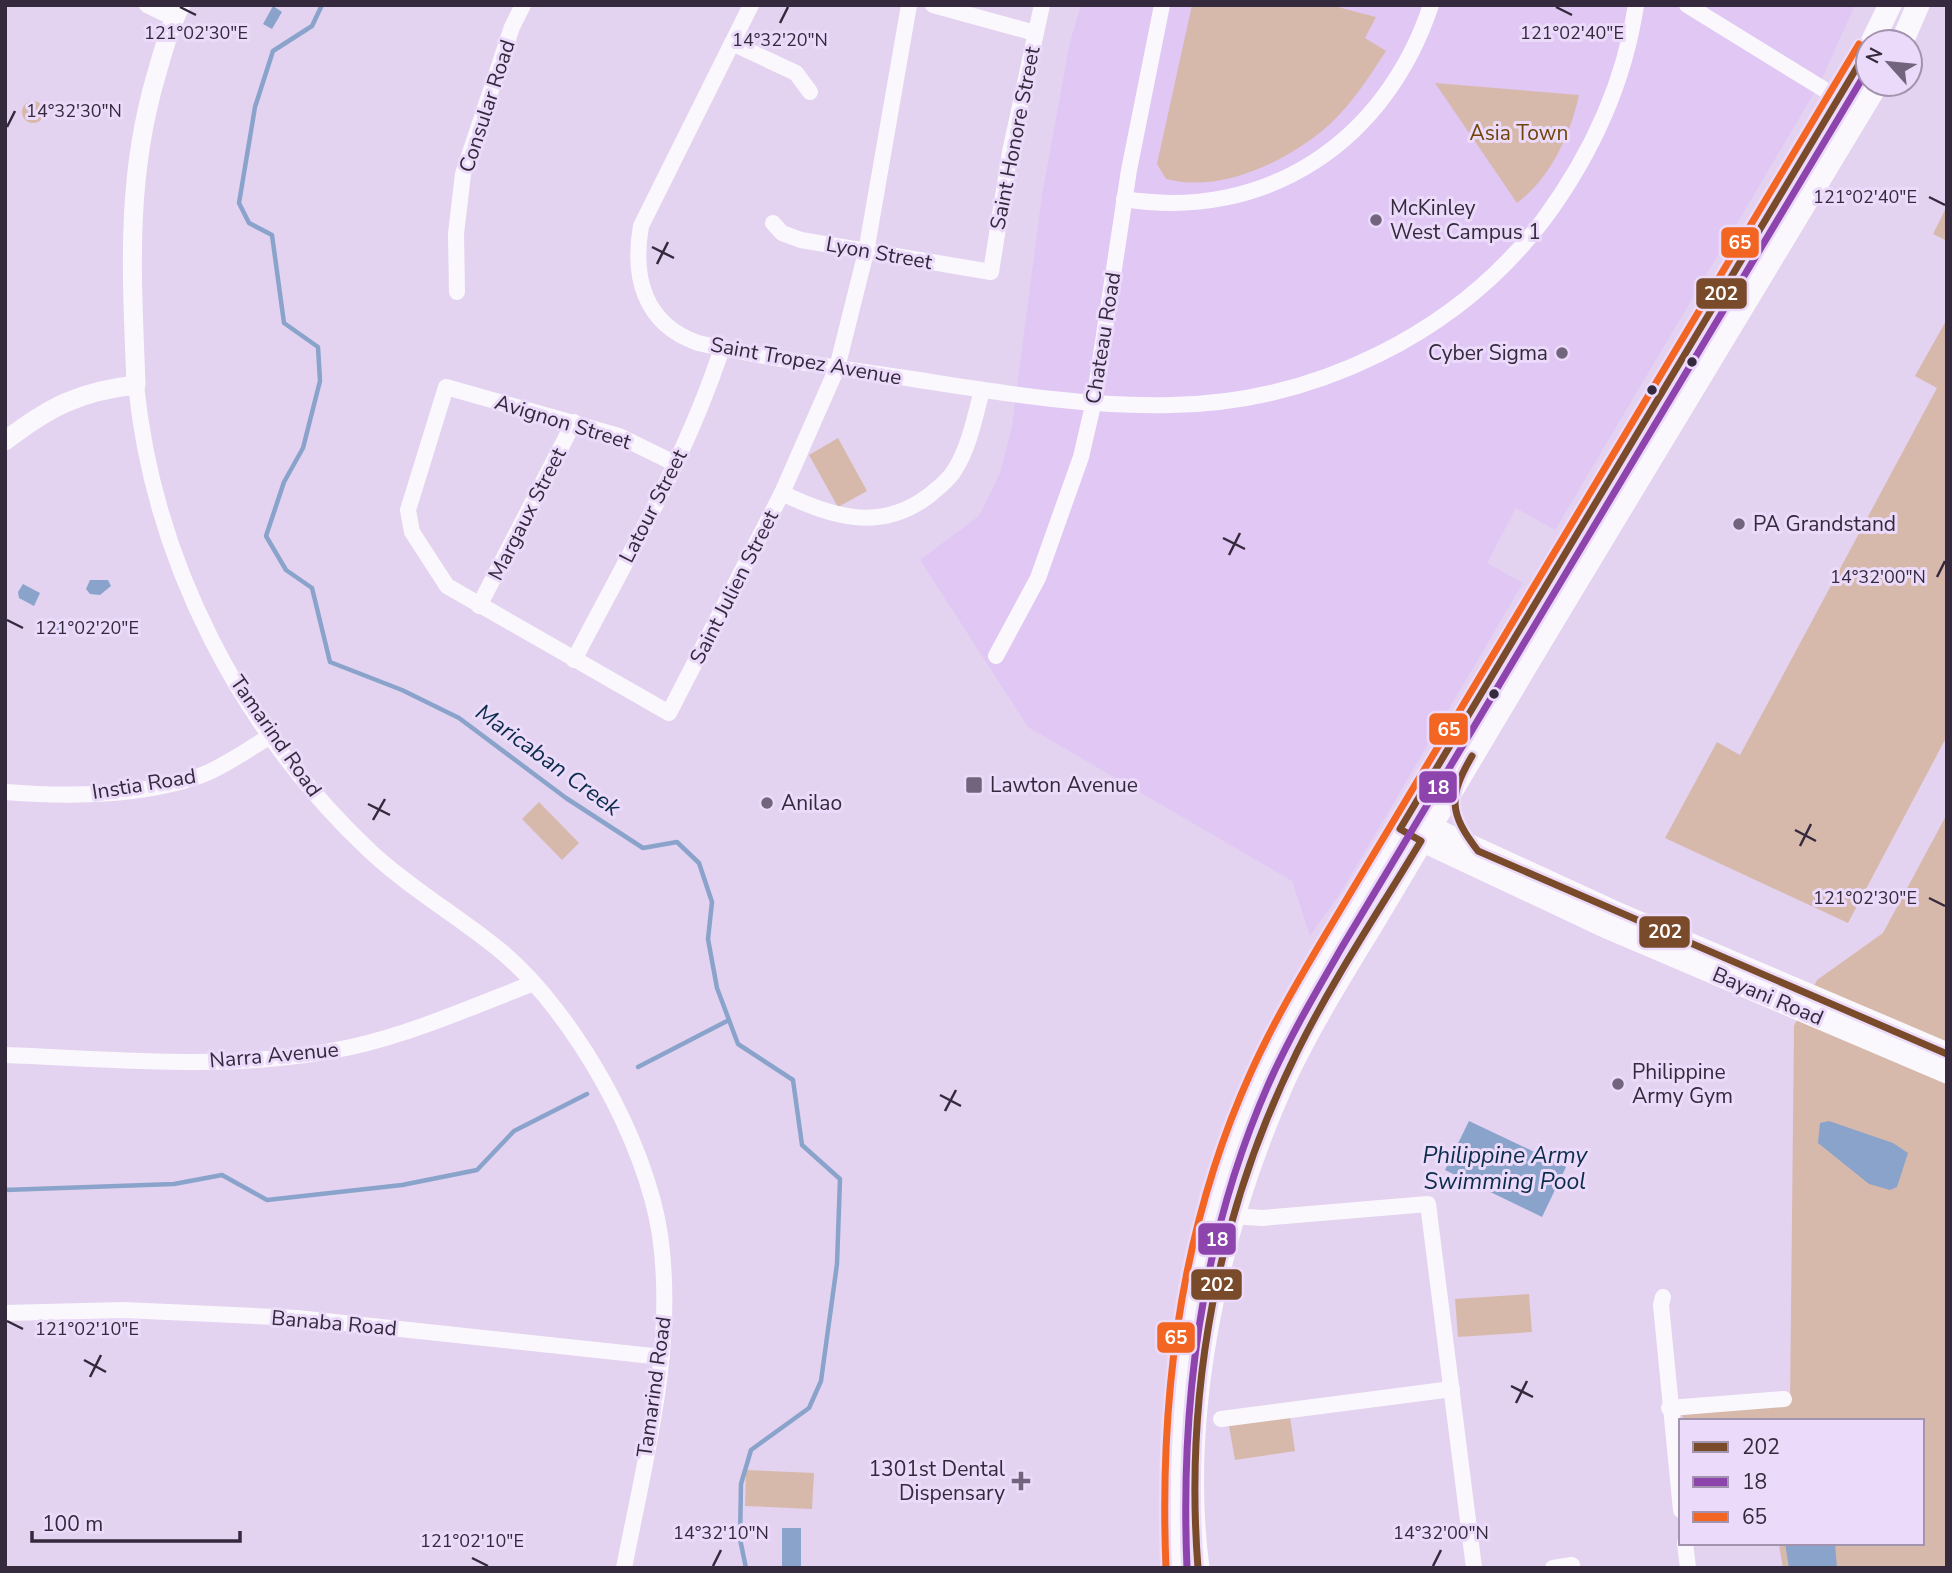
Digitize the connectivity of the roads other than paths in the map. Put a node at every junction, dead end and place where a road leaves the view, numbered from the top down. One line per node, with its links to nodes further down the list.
1 (147, 5): 13 (street)
2 (523, 5): 26 (street, Consular Road)
3 (751, 5): 17 (street, Saint Tropez Avenue)
4 (909, 5): 24 (street, Saint Julien Street)
5 (933, 5): 16 (street)
6 (1042, 5): 16 (street, Saint Honore Street)
7 (1162, 5): 22 (street, Chateau Road)
8 (1431, 5): 22 (street)
9 (1636, 5): 32 (street, Saint Tropez Avenue)
10 (1687, 5): 20 (street)
11 (1890, 5): 14 (main road)
12 (1918, 5): 15 (main road)
13 (177, 12): 29 (street, Tamarind Road)
14 (1879, 28)
15 (1908, 28)
16 (1035, 33): 25 (street, Saint Honore Street)
17 (732, 43): 19 (street); 27 (street, Saint Tropez Avenue)
18 (1854, 72): 20 (main road)
19 (810, 92)
20 (1838, 98): 43 (main road)
21 (1869, 98): 41 (main road)
22 (1124, 199): 32 (street, Chateau Road)
23 (773, 223): 24 (street, Lyon Street)
24 (866, 252): 25 (street, Lyon Street); 28 (street, Saint Julien Street)
25 (991, 272)
26 (457, 292)
27 (722, 348): 28 (street, Saint Tropez Avenue); 35 (street, Latour Street)
28 (837, 368): 31 (street, Saint Tropez Avenue); 36 (street, Saint Julien Street)
29 (136, 384): 34 (street); 40 (street, Tamarind Road)
30 (446, 387): 33 (street, Avignon Street); 37 (street, Saint Julien Street)
31 (982, 390): 32 (street, Saint Tropez Avenue); 36 (street)
32 (1094, 401): 38 (street, Chateau Road)
33 (574, 422): 35 (street, Avignon Street); 37 (street, Margaux Street)
34 (5, 441)
35 (676, 464): 39 (street, Latour Street)
36 (782, 493): 39 (street, Saint Julien Street)
37 (479, 606): 39 (street, Saint Julien Street)
38 (996, 656)
39 (574, 660)
40 (272, 735): 42 (street, Instia Road); 48 (street, Tamarind Road)
41 (1453, 788): 44 (main road); 45 (main road)
42 (5, 792)
43 (1404, 823): 44 (main road, Bayani Road); 64 (main road)
44 (1425, 835): 45 (main road, Bayani Road); 46 (main road)
45 (1472, 858): 46 (main road); 47 (main road, Bayani Road)
46 (1402, 874): 52 (main road)
47 (1612, 920): 49 (main road, Bayani Road); 51 (main road, Bayani Road)
48 (531, 984): 50 (street, Narra Avenue); 55 (street, Tamarind Road)
49 (1947, 1054)
50 (5, 1055)
51 (1947, 1072)
52 (1233, 1216): 56 (street); 65 (main road)
53 (1663, 1297): 58 (street)
54 (5, 1313): 55 (street, Banaba Road)
55 (662, 1357): 63 (street, Tamarind Road)
56 (1452, 1389): 59 (street); 66 (street)
57 (1784, 1399): 58 (street)
58 (1669, 1408): 60 (street)
59 (1222, 1419)
60 (1679, 1493)
61 (1685, 1545): 68 (street)
62 (1572, 1565): 67 (street)
63 (624, 1568)
64 (1177, 1568)
65 (1198, 1568)
66 (1474, 1568)
67 (1553, 1568)
68 (1688, 1568)

